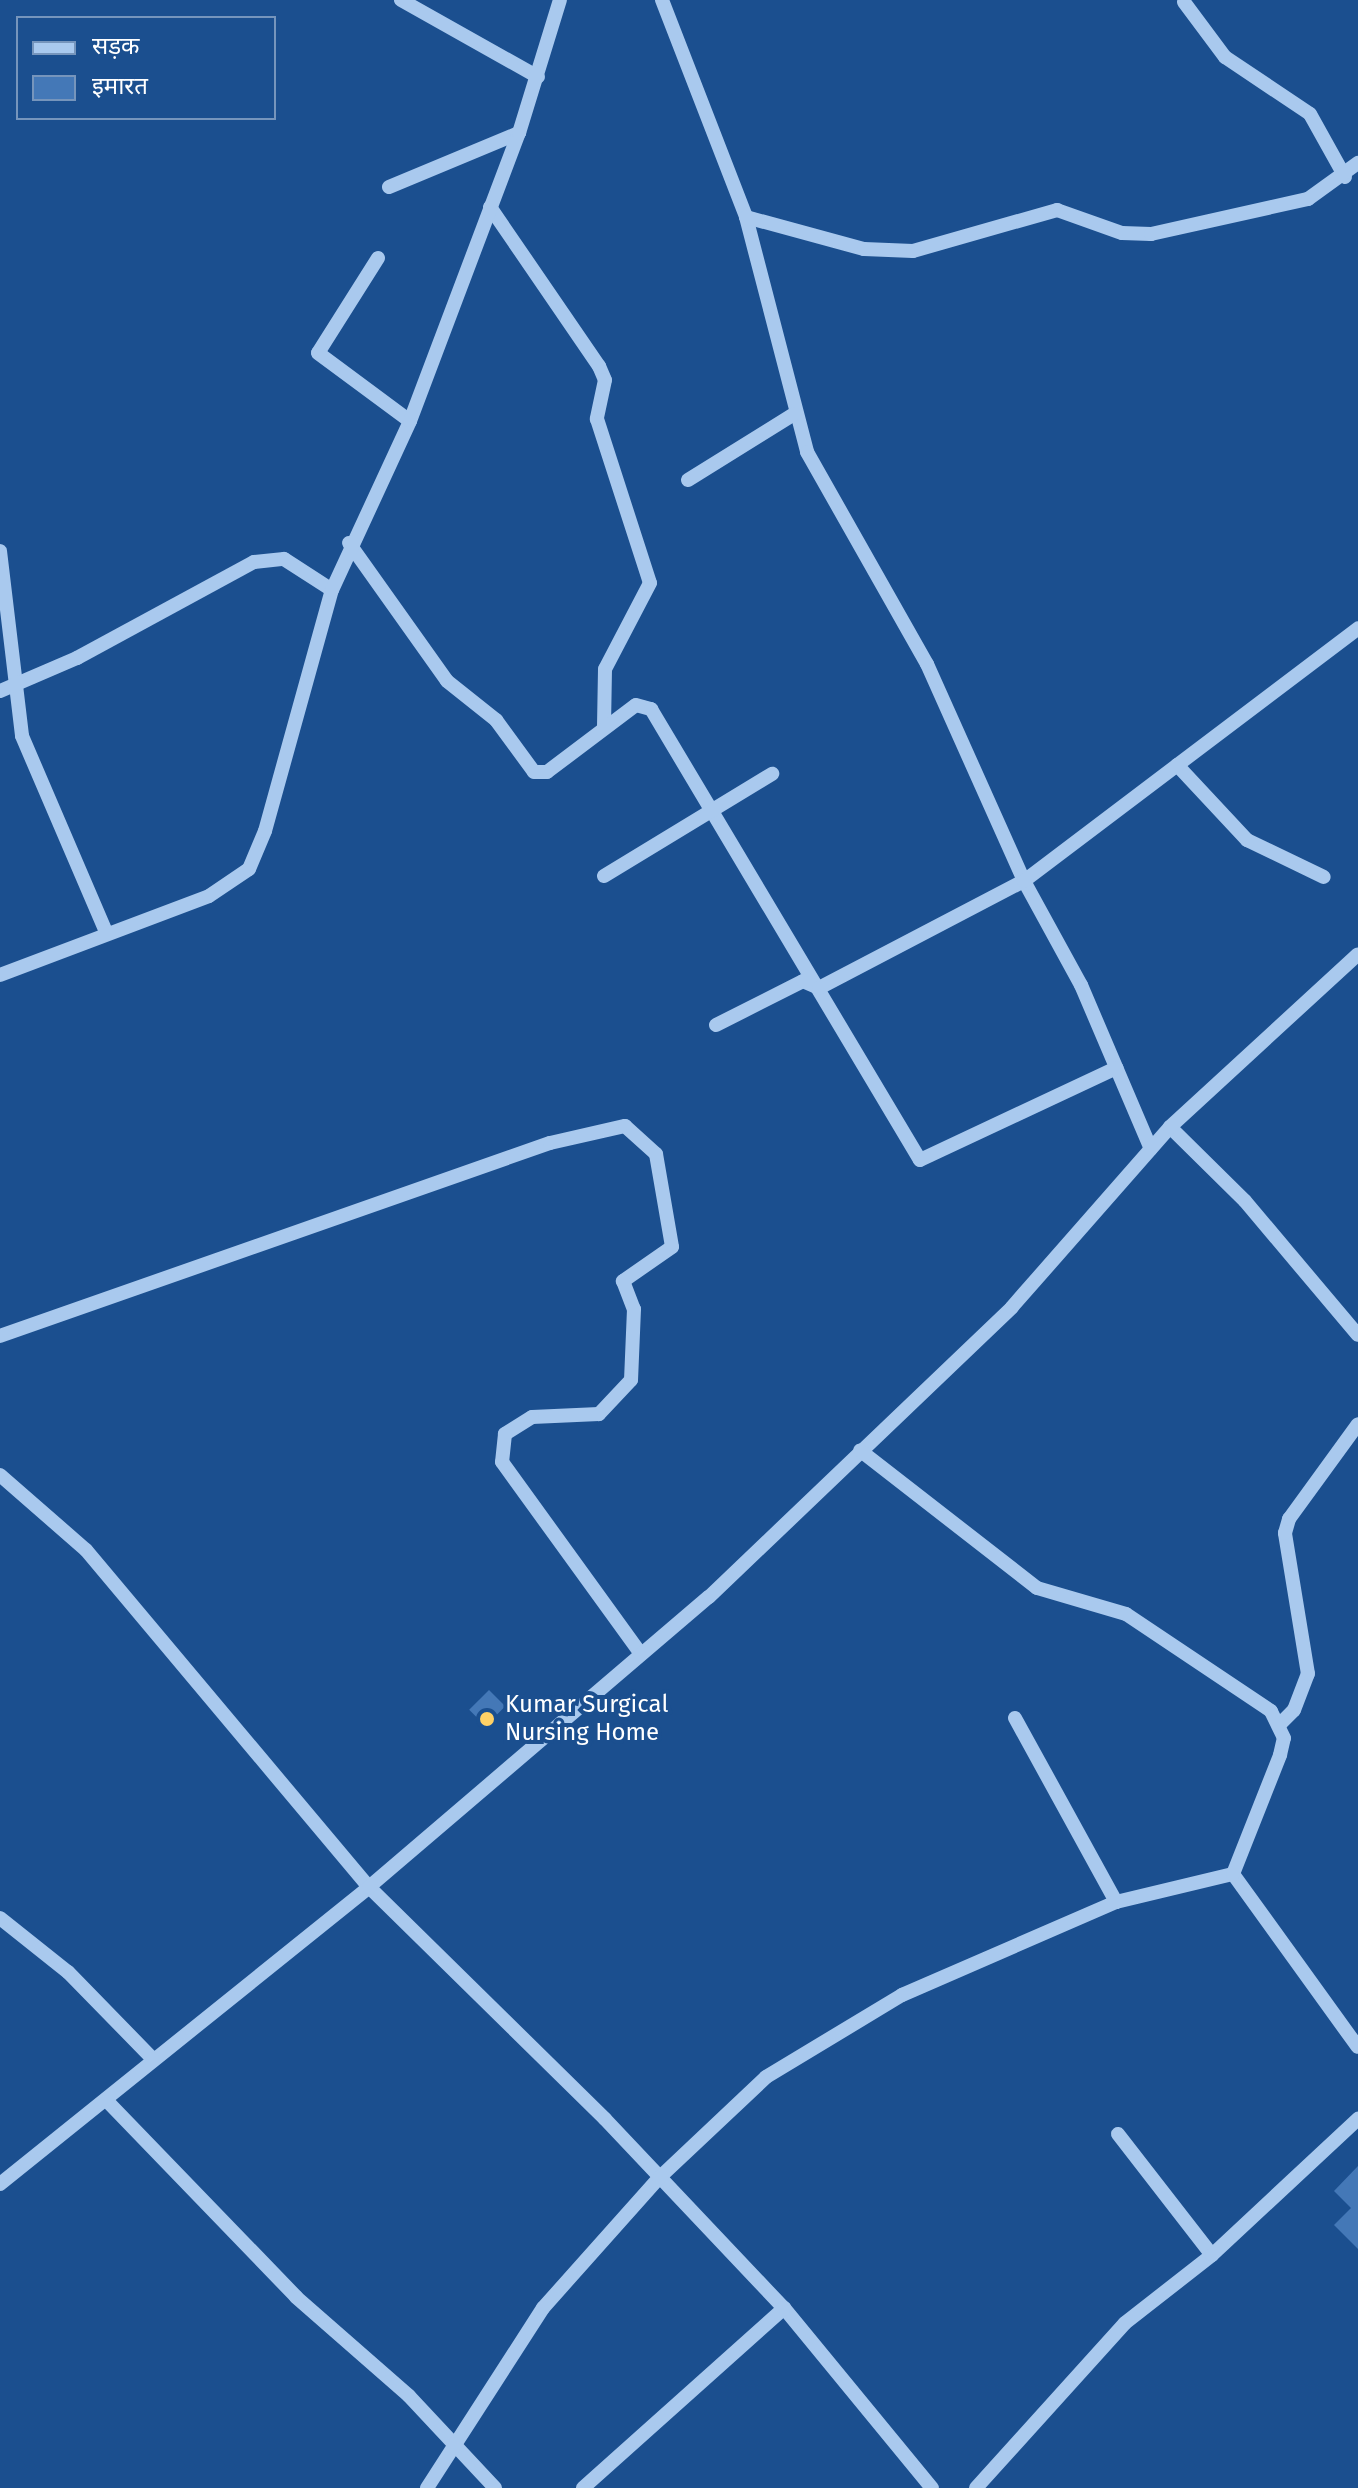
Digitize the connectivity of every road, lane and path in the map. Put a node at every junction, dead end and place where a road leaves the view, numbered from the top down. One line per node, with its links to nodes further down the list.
1 (401, 0): 5 (street)
2 (560, 0): 5 (street)
3 (662, 0): 11 (street)
4 (1184, 2): 8 (street)
5 (538, 77): 6 (street)
6 (519, 133): 9 (street); 10 (street)
7 (1358, 163): 8 (street)
8 (1345, 177): 11 (street)
9 (389, 187)
10 (490, 207): 14 (street); 22 (street)
11 (746, 217): 13 (street)
12 (378, 258): 14 (street)
13 (794, 414): 15 (street); 28 (street)
14 (410, 421): 16 (street)
15 (688, 480)
16 (349, 543): 18 (street); 22 (street)
17 (0, 551): 20 (street)
18 (332, 590): 20 (street); 29 (street)
19 (1358, 628): 23 (street)
20 (15, 685): 21 (street); 29 (street)
21 (0, 691)
22 (604, 728): 25 (street)
23 (1177, 765): 27 (street); 28 (street)
24 (772, 774): 25 (street)
25 (713, 810): 26 (street); 32 (street)
26 (604, 876)
27 (1324, 877)
28 (1024, 881): 32 (street); 34 (street)
29 (107, 934): 31 (street)
30 (1358, 954): 35 (street)
31 (0, 975)
32 (819, 988): 33 (street); 34 (street)
33 (716, 1025)
34 (1116, 1068): 36 (street)
35 (1170, 1127): 36 (street); 37 (street)
36 (1151, 1149): 40 (street)
37 (1358, 1335)
38 (0, 1336): 42 (street)
39 (1358, 1424): 44 (street)
40 (860, 1450): 42 (street); 44 (street)
41 (0, 1475): 46 (street)
42 (639, 1651): 46 (street)
43 (1015, 1718): 47 (street)
44 (1281, 1723): 45 (street)
45 (1233, 1874): 47 (street); 49 (street)
46 (369, 1887): 50 (street); 54 (street)
47 (1116, 1902): 54 (street)
48 (0, 1918): 50 (street)
49 (1358, 2047)
50 (153, 2059): 51 (street)
51 (108, 2102): 55 (street); 58 (street)
52 (1358, 2119): 56 (street)
53 (1118, 2134): 56 (street)
54 (659, 2178): 57 (street); 58 (street)
55 (0, 2184)
56 (1212, 2255): 63 (street)
57 (784, 2308): 61 (street); 62 (street)
58 (453, 2441): 59 (street); 60 (street)
59 (427, 2488)
60 (495, 2488)
61 (583, 2488)
62 (932, 2488)
63 (976, 2488)

